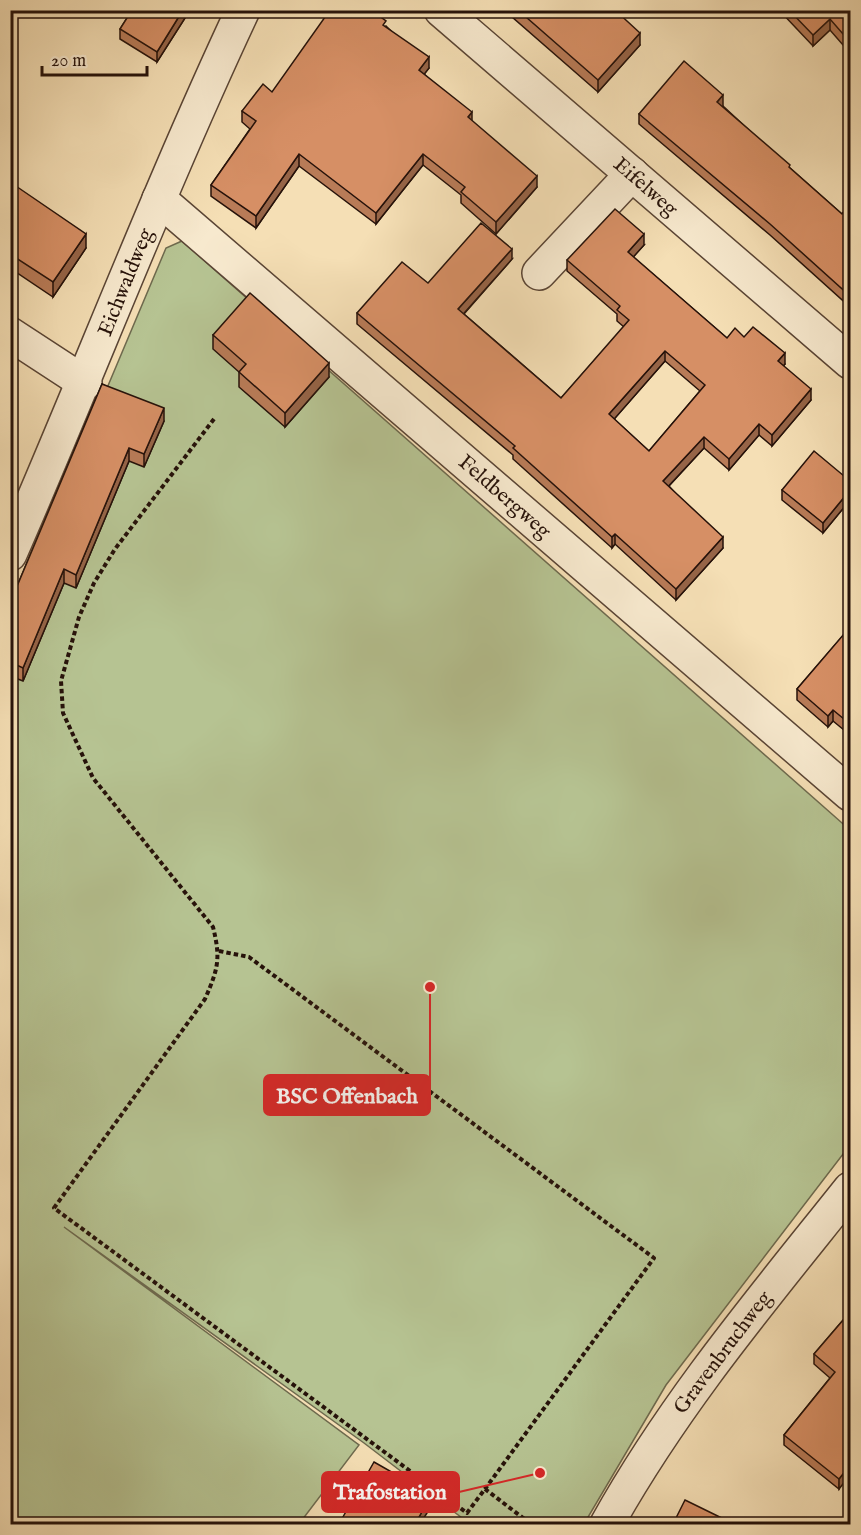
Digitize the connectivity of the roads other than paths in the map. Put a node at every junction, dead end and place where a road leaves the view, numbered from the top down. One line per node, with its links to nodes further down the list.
1 (243, 10): 4 (street, Eichwaldweg)
2 (441, 10): 3 (street, Eifelweg)
3 (632, 174): 5 (street); 7 (street, Eifelweg)
4 (159, 199): 8 (street, Eichwaldweg); 10 (street, Feldbergweg)
5 (539, 273)
6 (10, 334): 8 (street)
7 (850, 362)
8 (85, 383): 9 (street, Eichwaldweg)
9 (10, 554)
10 (850, 794)
11 (850, 1189): 12 (street, Gravenbruchweg)
12 (607, 1524)

